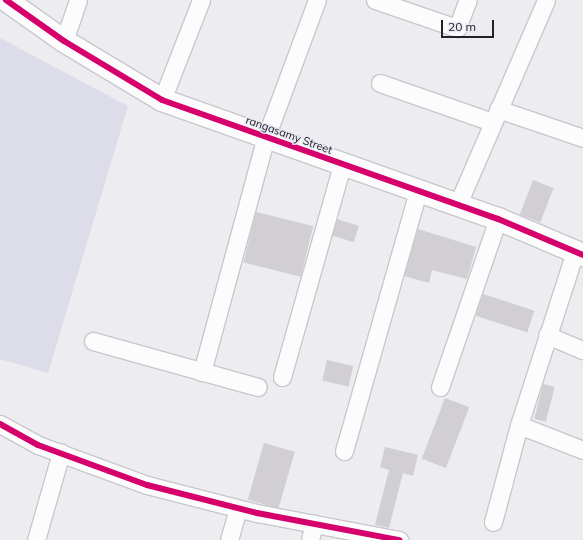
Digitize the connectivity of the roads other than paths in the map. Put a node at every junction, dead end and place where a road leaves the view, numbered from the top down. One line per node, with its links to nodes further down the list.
1 (6, 0): 8 (street, rangasamy Street)
2 (78, 0): 8 (street)
3 (201, 0): 10 (street)
4 (317, 0): 12 (street)
5 (468, 0): 7 (street)
6 (546, 0): 11 (street)
7 (384, 1)
8 (64, 40): 10 (street, rangasamy Street)
9 (380, 83): 11 (street)
10 (162, 100): 12 (street, rangasamy Street)
11 (495, 115): 13 (street); 16 (street)
12 (266, 137): 14 (street, rangasamy Street); 22 (street)
13 (583, 137)
14 (342, 165): 15 (street, rangasamy Street); 23 (street)
15 (418, 192): 16 (street, rangasamy Street); 29 (street)
16 (457, 206): 17 (street, rangasamy Street)
17 (498, 219): 18 (street, rangasamy Street); 25 (street)
18 (579, 254): 19 (street)
19 (547, 335): 21 (street); 27 (street)
20 (93, 341): 22 (street)
21 (583, 350)
22 (202, 372): 24 (street)
23 (282, 377)
24 (258, 386)
25 (440, 387)
26 (0, 424): 30 (street)
27 (519, 425): 28 (street); 32 (street)
28 (583, 450)
29 (344, 451)
30 (61, 453): 31 (street); 34 (street)
31 (238, 509): 33 (street); 35 (street)
32 (493, 522)
33 (314, 523): 36 (street); 37 (street)
34 (36, 540)
35 (229, 540)
36 (310, 540)
37 (399, 540)

